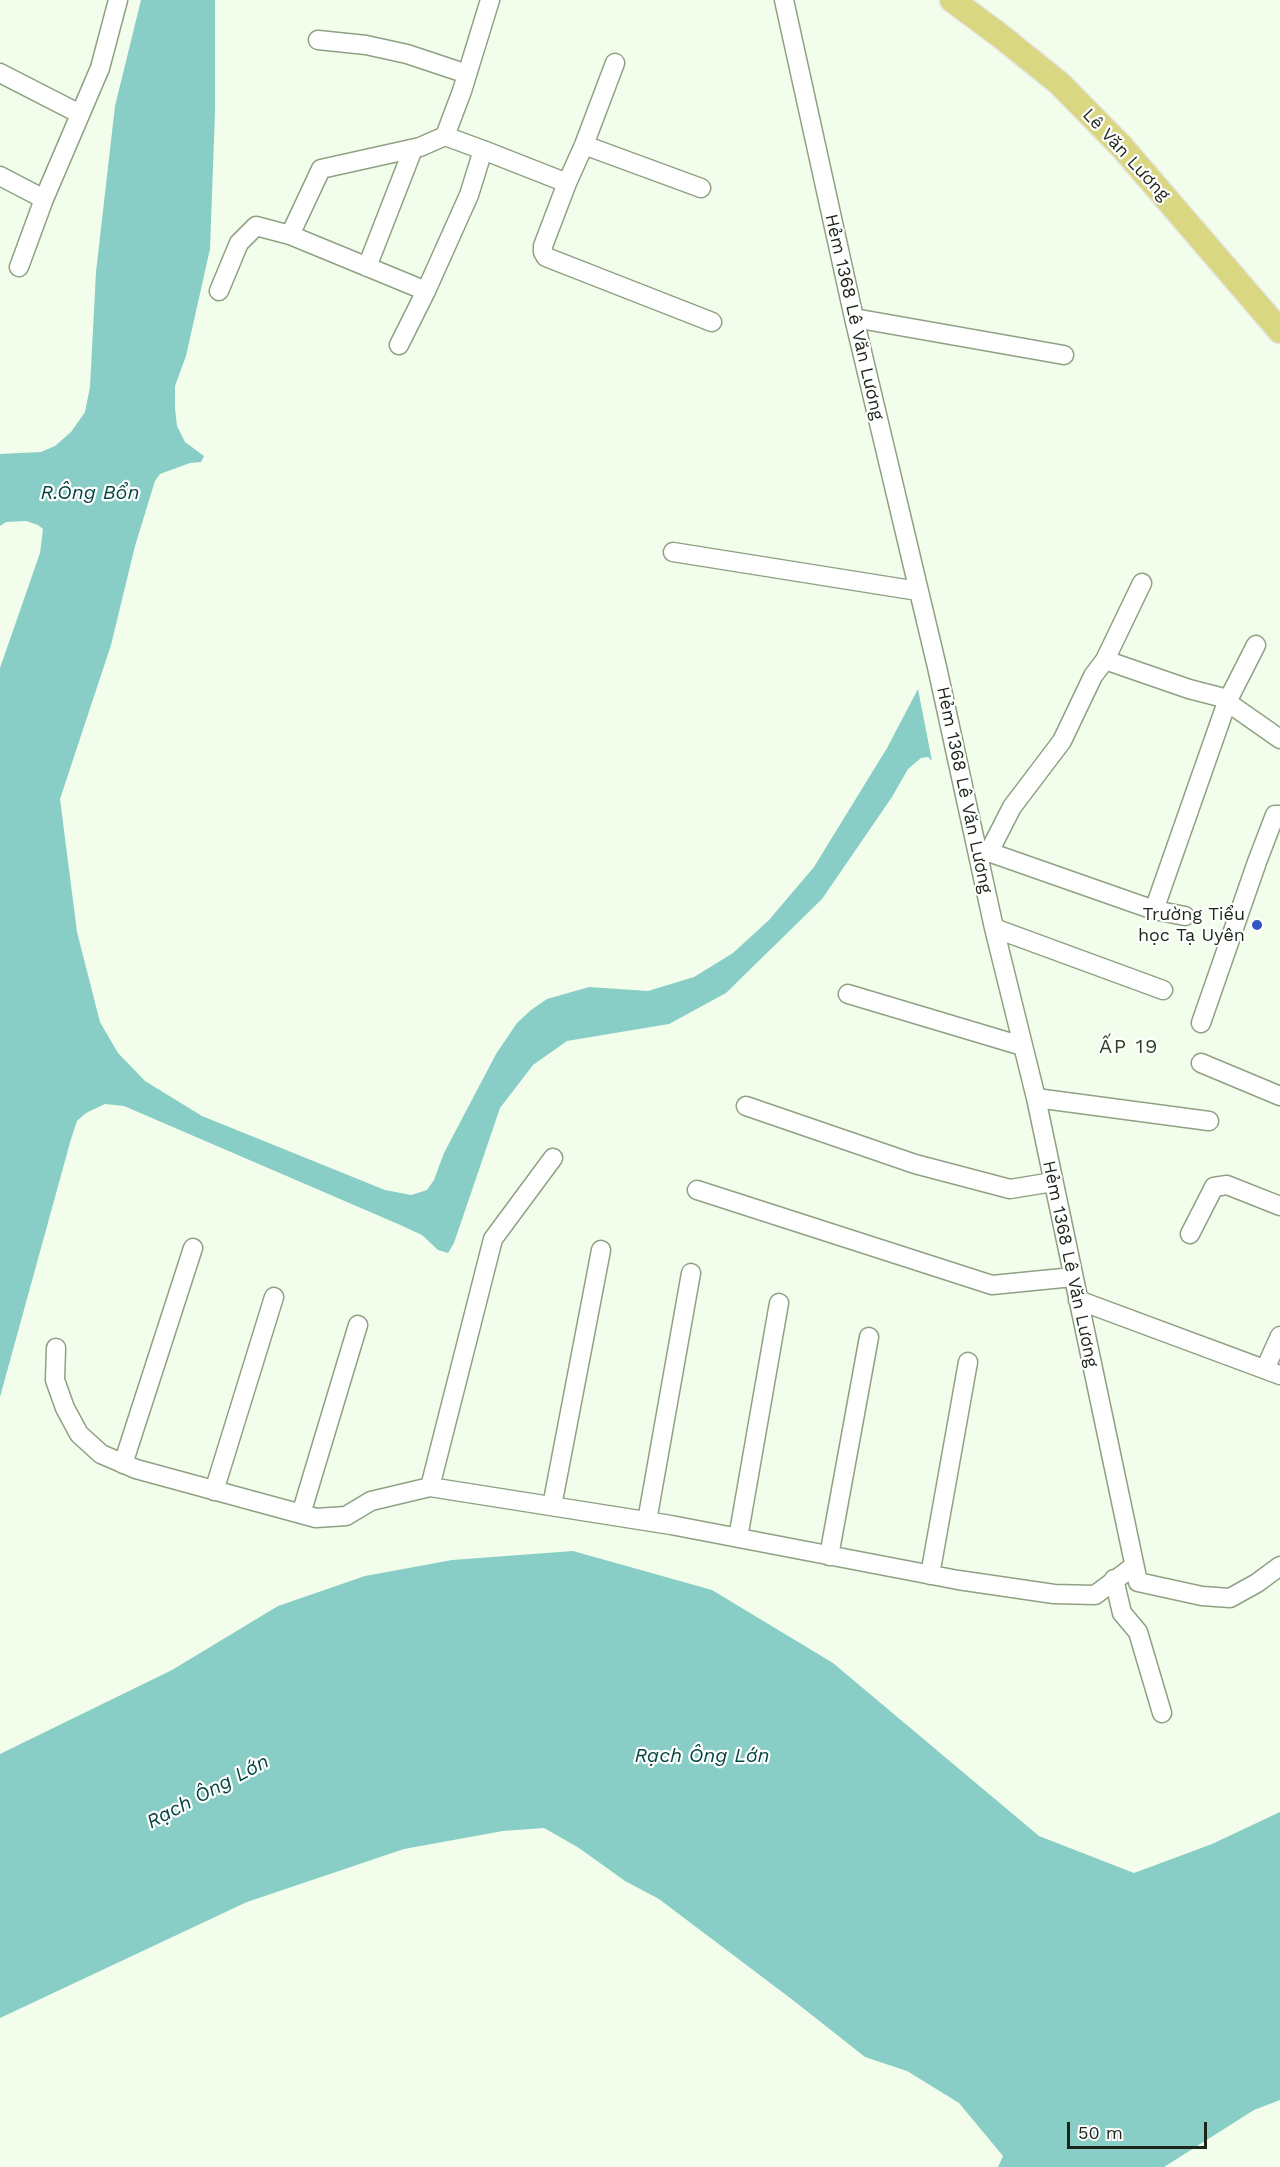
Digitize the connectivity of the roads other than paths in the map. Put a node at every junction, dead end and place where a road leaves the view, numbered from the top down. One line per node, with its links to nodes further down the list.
1 (118, 0): 9 (street)
2 (490, 0): 8 (street)
3 (784, 0): 23 (street, Hẻm 1368 Lê Văn Lương)
4 (952, 0): 25 (main road, Lê Văn Lương)
5 (318, 40): 8 (street)
6 (615, 63): 11 (street)
7 (0, 73): 9 (street)
8 (464, 83): 10 (street)
9 (80, 114): 17 (street)
10 (445, 136): 12 (street); 13 (street)
11 (584, 145): 15 (street); 16 (street)
12 (413, 149): 18 (street); 20 (street)
13 (483, 150): 15 (street); 22 (street)
14 (0, 176): 17 (street)
15 (567, 183): 24 (street)
16 (701, 188)
17 (44, 199): 19 (street)
18 (290, 235): 20 (street); 21 (street)
19 (20, 267)
20 (367, 267): 22 (street)
21 (219, 291)
22 (426, 291): 26 (street)
23 (854, 318): 27 (street); 30 (street, Hẻm 1368 Lê Văn Lương)
24 (712, 322)
25 (1280, 331)
26 (399, 345)
27 (1064, 355)
28 (673, 552): 30 (street)
29 (1142, 583): 32 (street)
30 (918, 591): 36 (street, Hẻm 1368 Lê Văn Lương)
31 (1256, 645): 33 (street)
32 (1105, 660): 33 (street); 36 (street)
33 (1227, 702): 34 (street); 37 (street)
34 (1280, 739)
35 (1280, 815): 42 (street)
36 (982, 850): 37 (street); 39 (street, Hẻm 1368 Lê Văn Lương)
37 (1154, 910): 38 (street)
38 (1185, 916)
39 (993, 928): 40 (street); 43 (street, Hẻm 1368 Lê Văn Lương)
40 (1163, 990)
41 (848, 994): 43 (street)
42 (1201, 1023)
43 (1022, 1046): 46 (street, Hẻm 1368 Lê Văn Lương)
44 (1201, 1063): 45 (street)
45 (1280, 1096)
46 (1036, 1098): 48 (street); 50 (street, Hẻm 1368 Lê Văn Lương)
47 (746, 1106): 50 (street)
48 (1209, 1121)
49 (553, 1158): 68 (street)
50 (1053, 1182): 57 (street, Hẻm 1368 Lê Văn Lương)
51 (697, 1190): 57 (street)
52 (1280, 1206): 53 (street)
53 (1190, 1234)
54 (193, 1248): 67 (street)
55 (601, 1250): 70 (street)
56 (691, 1273): 72 (street)
57 (1073, 1277): 59 (street, Hẻm 1368 Lê Văn Lương)
58 (274, 1297): 69 (street)
59 (1078, 1300): 66 (street); 76 (street, Hẻm 1368 Lê Văn Lương)
60 (778, 1303): 73 (street)
61 (358, 1325): 71 (street)
62 (1280, 1336): 66 (street)
63 (869, 1337): 74 (street)
64 (56, 1348): 67 (street)
65 (968, 1362): 77 (street)
66 (1272, 1372)
67 (123, 1464): 69 (street)
68 (430, 1486): 70 (street); 71 (street)
69 (214, 1491): 71 (street)
70 (552, 1506): 72 (street)
71 (301, 1514)
72 (647, 1521): 73 (street)
73 (738, 1538): 74 (street)
74 (829, 1556): 77 (street)
75 (1280, 1566): 76 (street)
76 (1136, 1574): 78 (street)
77 (930, 1575): 78 (street)
78 (1114, 1579): 79 (street)
79 (1162, 1713)

